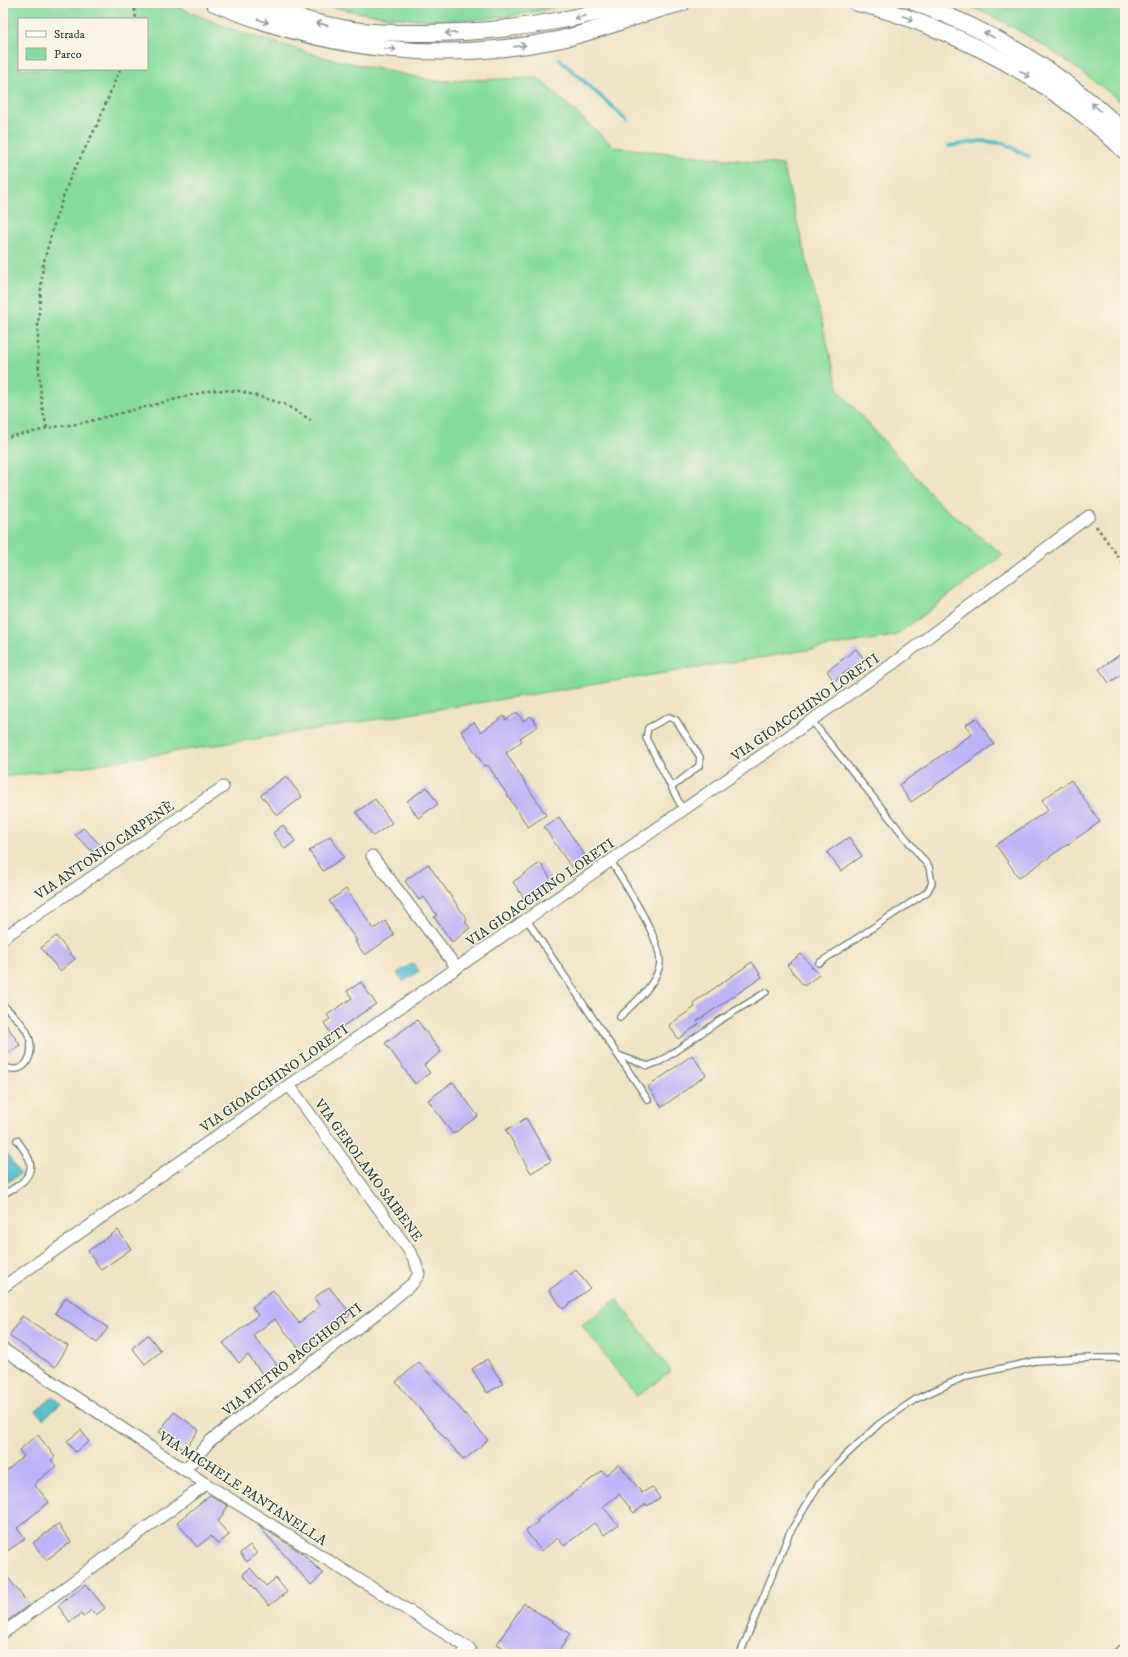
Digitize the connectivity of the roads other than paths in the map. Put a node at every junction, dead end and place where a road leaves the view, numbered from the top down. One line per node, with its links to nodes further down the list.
1 (214, 3): 4 (street, one-way to 4)
2 (255, 3): 3 (street, one-way to 2)
3 (631, 3)
4 (682, 3)
5 (857, 3): 8 (street, one-way to 8)
6 (916, 3): 7 (street, one-way to 6)
7 (1125, 133)
8 (1125, 151)
9 (1089, 516): 10 (street, VIA GIOACCHINO LORETI)
10 (812, 721): 13 (street, VIA GIOACCHINO LORETI); 18 (lane)
11 (223, 787): 17 (street, VIA ANTONIO CARPENÈ)
12 (672, 788): 12 (lane); 13 (lane)
13 (684, 811): 15 (street, VIA GIOACCHINO LORETI)
14 (372, 856): 19 (street)
15 (611, 861): 16 (street, VIA GIOACCHINO LORETI); 22 (lane)
16 (527, 920): 19 (street, VIA GIOACCHINO LORETI); 23 (lane)
17 (3, 938)
18 (819, 963)
19 (457, 968): 25 (street, VIA GIOACCHINO LORETI)
20 (766, 992): 23 (lane)
21 (3, 1005): 24 (lane)
22 (620, 1017)
23 (617, 1054): 26 (lane)
24 (3, 1066)
25 (289, 1085): 29 (street, VIA GEROLAMO SAIBENE); 30 (street, VIA GIOACCHINO LORETI)
26 (648, 1100)
27 (17, 1140): 28 (lane)
28 (3, 1194)
29 (419, 1274): 33 (street, VIA PIETRO PACCHIOTTI)
30 (3, 1287)
31 (3, 1349): 33 (street, VIA MICHELE PANTANELLA)
32 (1125, 1358): 38 (lane)
33 (185, 1470): 34 (street, VIA MICHELE PANTANELLA)
34 (206, 1484): 35 (street); 37 (street, VIA MICHELE PANTANELLA)
35 (3, 1633)
36 (1125, 1646): 39 (lane)
37 (466, 1652)
38 (740, 1654)
39 (1114, 1654)

